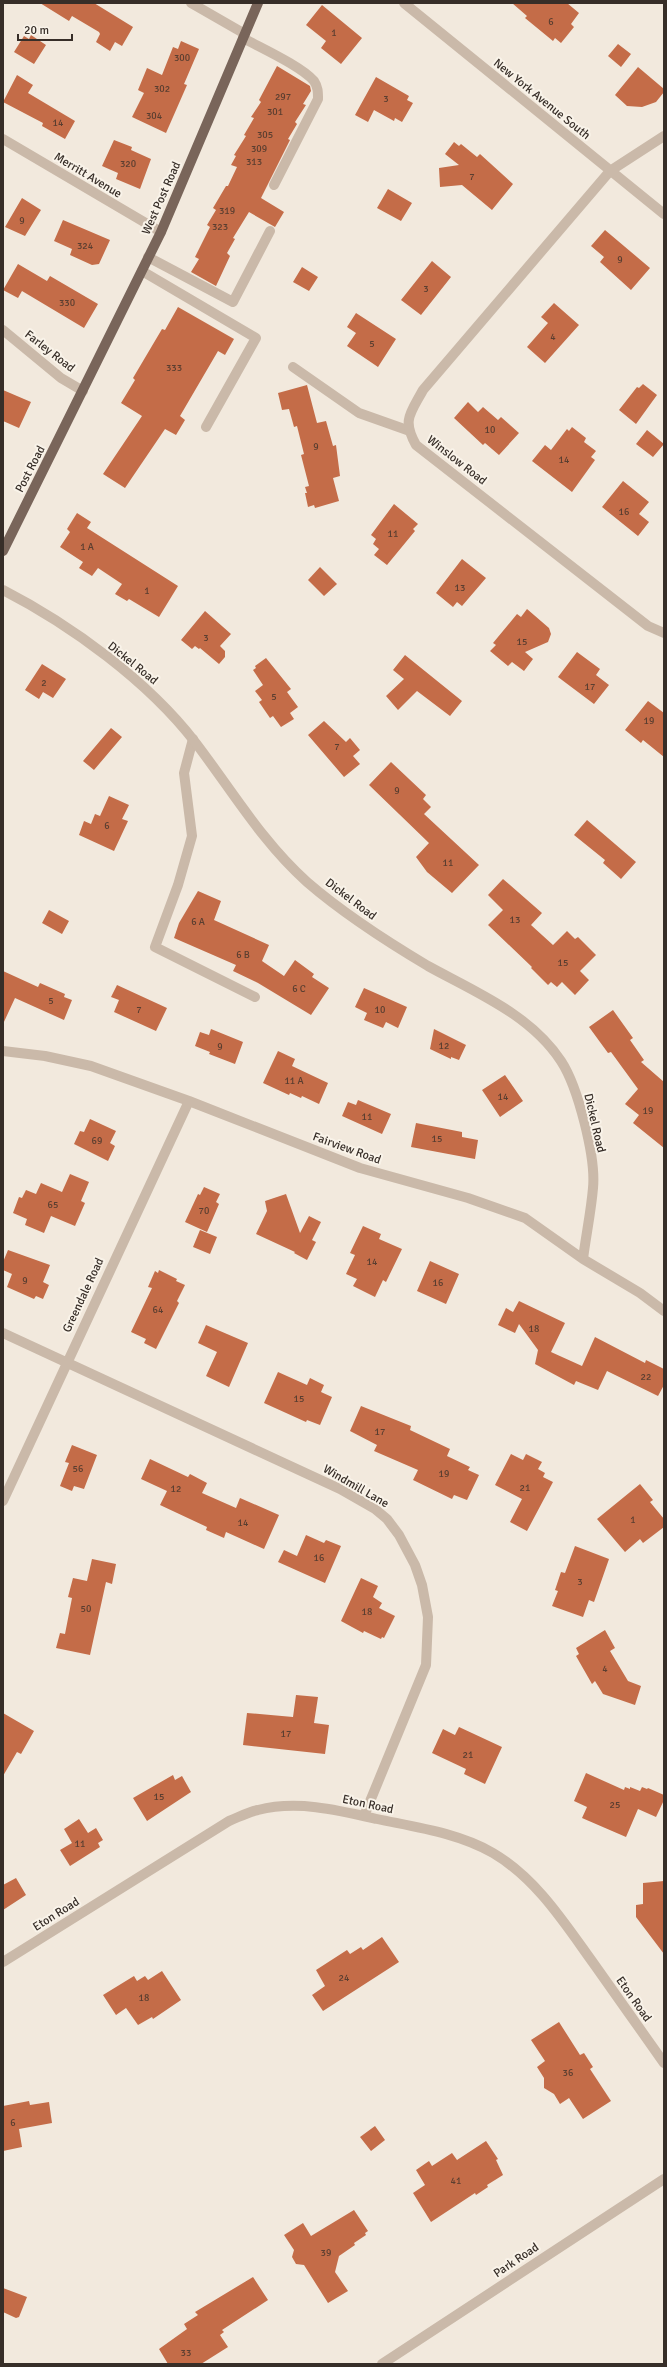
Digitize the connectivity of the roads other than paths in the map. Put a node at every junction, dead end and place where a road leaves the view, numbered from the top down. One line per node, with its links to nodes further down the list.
1 (191, 3): 4 (street)
2 (258, 3): 4 (main road, West Post Road)
3 (404, 3): 7 (street, New York Avenue South)
4 (244, 36): 8 (street); 11 (main road, West Post Road)
5 (664, 136): 7 (street)
6 (3, 139): 11 (street, Merritt Avenue)
7 (610, 171): 9 (street, New York Avenue South); 18 (street)
8 (274, 185)
9 (664, 214)
10 (270, 231): 12 (street)
11 (161, 232): 12 (main road, West Post Road)
12 (148, 257): 13 (main road, West Post Road)
13 (142, 271): 16 (main road, West Post Road); 17 (street)
14 (3, 330): 16 (street, Farley Road)
15 (293, 366): 18 (street)
16 (81, 395): 19 (main road, Post Road)
17 (206, 427)
18 (408, 430): 21 (street, Winslow Road)
19 (3, 551)
20 (3, 590): 22 (street, Dickel Road)
21 (664, 633)
22 (192, 739): 23 (street); 26 (street, Dickel Road)
23 (255, 997)
24 (3, 1051): 25 (street, Fairview Road)
25 (189, 1101): 26 (street, Fairview Road); 29 (street, Greendale Road)
26 (583, 1259): 27 (street, Fairview Road)
27 (664, 1311)
28 (3, 1333): 29 (street, Windmill Lane)
29 (66, 1363): 30 (street, Greendale Road); 31 (street, Windmill Lane)
30 (3, 1501)
31 (364, 1816): 32 (street, Eton Road); 33 (street, Eton Road)
32 (3, 1962)
33 (664, 2063)
34 (664, 2179): 35 (street, Park Road)
35 (382, 2364)

